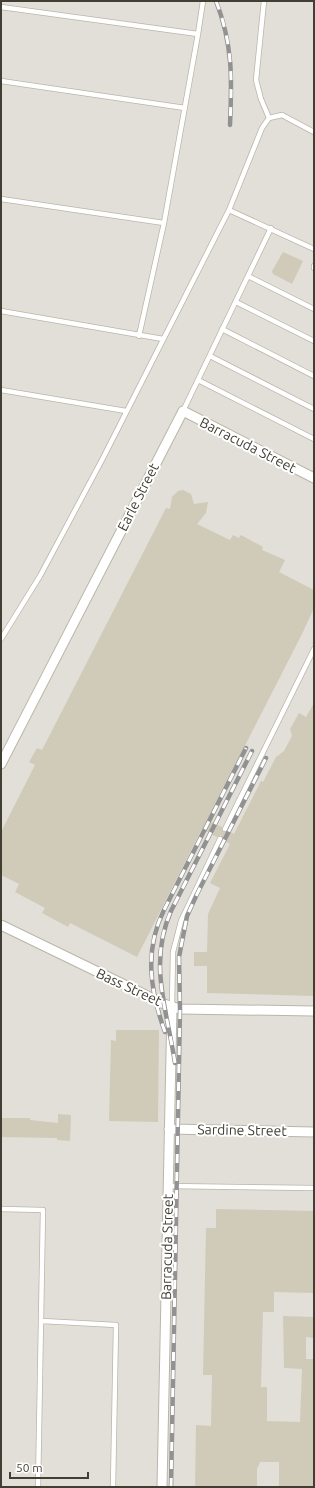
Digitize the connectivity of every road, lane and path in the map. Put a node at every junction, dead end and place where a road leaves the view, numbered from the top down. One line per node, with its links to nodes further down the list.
1 (203, 1): 4 (lane)
2 (264, 1): 7 (lane)
3 (1, 7): 4 (lane)
4 (198, 34): 6 (lane)
5 (1, 81): 6 (lane)
6 (185, 108): 11 (lane)
7 (269, 118): 8 (lane); 10 (lane)
8 (314, 132)
9 (1, 199): 11 (lane)
10 (229, 210): 12 (lane); 20 (lane)
11 (164, 223): 19 (lane)
12 (271, 228): 13 (lane); 14 (lane, Earle Street)
13 (314, 249)
14 (248, 276): 15 (lane, Earle Street); 16 (lane)
15 (236, 302): 18 (lane, Earle Street); 21 (lane)
16 (314, 309)
17 (1, 311): 19 (lane)
18 (222, 329): 22 (lane, Earle Street); 23 (lane)
19 (139, 336): 20 (lane)
20 (163, 339): 28 (lane)
21 (314, 341)
22 (210, 356): 24 (lane, Earle Street); 26 (lane)
23 (314, 376)
24 (198, 380): 27 (lane, Earle Street); 29 (lane)
25 (1, 390): 28 (lane)
26 (314, 409)
27 (183, 411): 30 (street, Barracuda Street); 33 (street, Earle Street)
28 (126, 412): 31 (lane)
29 (314, 439)
30 (314, 478)
31 (1, 639)
32 (314, 649): 34 (lane)
33 (1, 764)
34 (225, 829)
35 (220, 839): 37 (lane)
36 (1, 925): 37 (street, Bass Street)
37 (172, 1006): 38 (street, Bass Street); 39 (street, Barracuda Street)
38 (314, 1010)
39 (169, 1129): 40 (street, Sardine Street); 41 (street, Barracuda Street)
40 (314, 1132)
41 (168, 1186): 42 (lane); 47 (street, Barracuda Street)
42 (314, 1188)
43 (1, 1209): 44 (lane)
44 (42, 1321): 45 (lane); 46 (lane)
45 (38, 1487)
46 (113, 1487)
47 (162, 1487)

